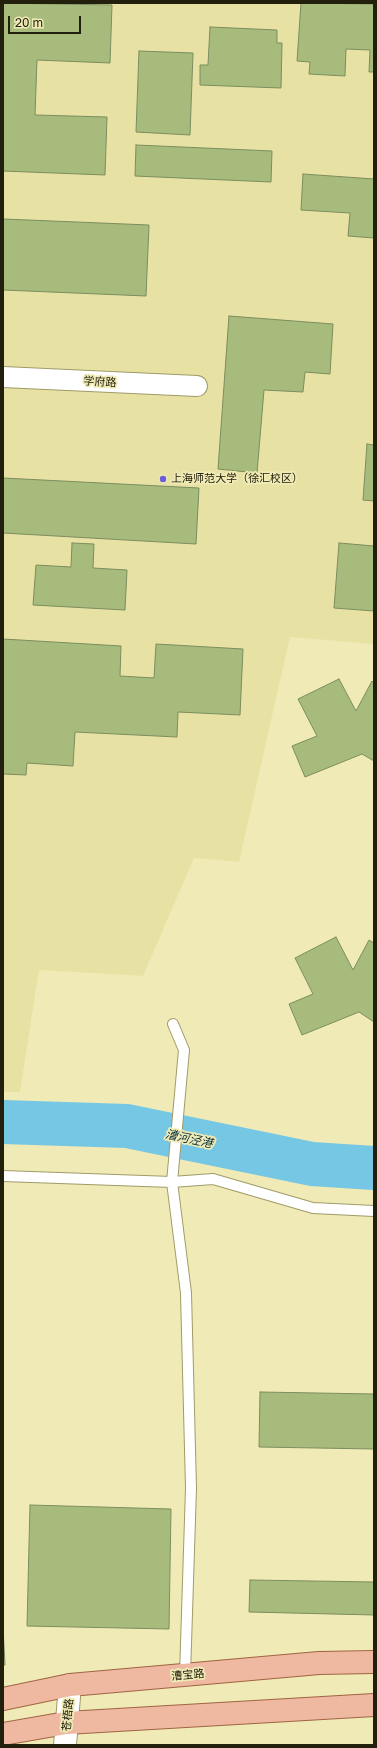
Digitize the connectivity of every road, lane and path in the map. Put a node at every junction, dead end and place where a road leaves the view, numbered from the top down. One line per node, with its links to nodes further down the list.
1 (3, 377): 2 (street, 学府路)
2 (197, 386)
3 (173, 1024): 5 (lane)
4 (3, 1176): 5 (lane)
5 (172, 1182): 6 (lane); 8 (lane)
6 (374, 1211)
7 (374, 1662): 8 (main road, 漕宝路)
8 (185, 1675): 9 (main road, 漕宝路)
9 (70, 1684): 10 (main road, 漕宝路); 12 (street, 苍梧路)
10 (3, 1699)
11 (374, 1705): 12 (main road)
12 (66, 1723): 13 (main road); 14 (street, 苍梧路)
13 (3, 1734)
14 (65, 1745)

